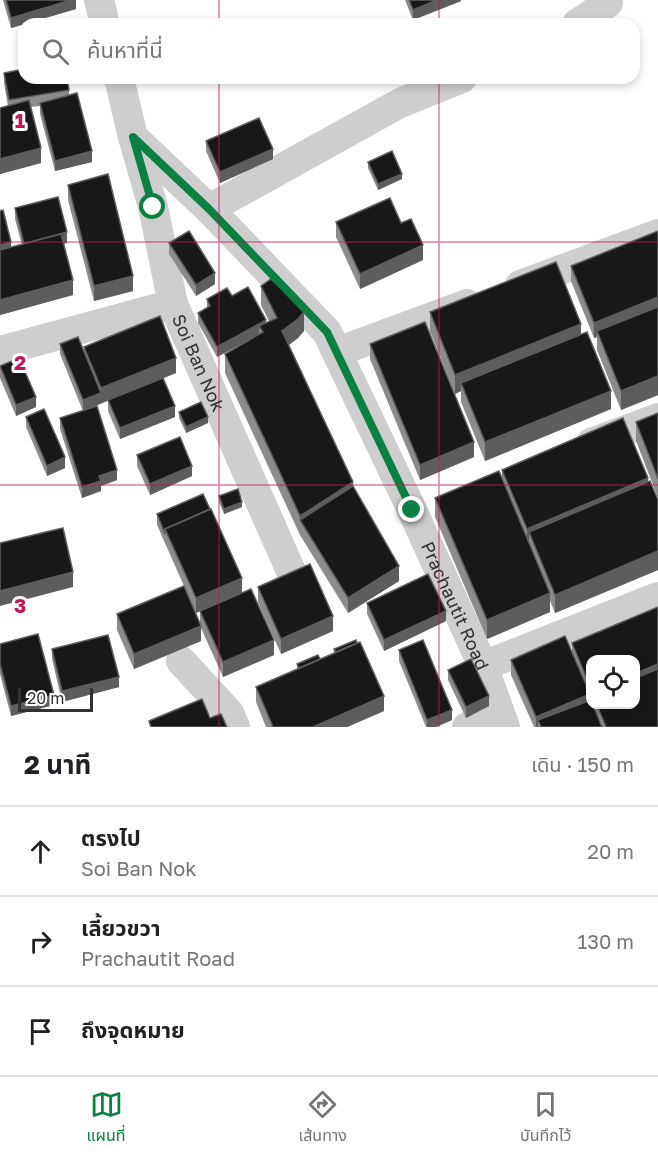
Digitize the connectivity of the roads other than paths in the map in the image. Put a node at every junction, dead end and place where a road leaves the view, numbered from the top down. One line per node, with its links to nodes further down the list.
1 (99, 0): 3 (street)
2 (608, 3): 4 (street)
3 (104, 18)
4 (586, 18)
5 (120, 84): 7 (street)
6 (447, 84): 8 (street)
7 (133, 137): 8 (street, Prachautit Road); 10 (street, Soi Ban Nok)
8 (209, 209): 12 (street, Prachautit Road)
9 (658, 234): 12 (street)
10 (173, 304): 11 (street); 15 (street, Soi Ban Nok)
11 (0, 351)
12 (337, 352): 18 (street, Prachautit Road)
13 (658, 418): 14 (street)
14 (569, 451)
15 (294, 578)
16 (658, 597): 18 (street)
17 (180, 661): 20 (street)
18 (483, 666): 19 (street, Prachautit Road)
19 (502, 720): 21 (street)
20 (235, 727)
21 (468, 727)

